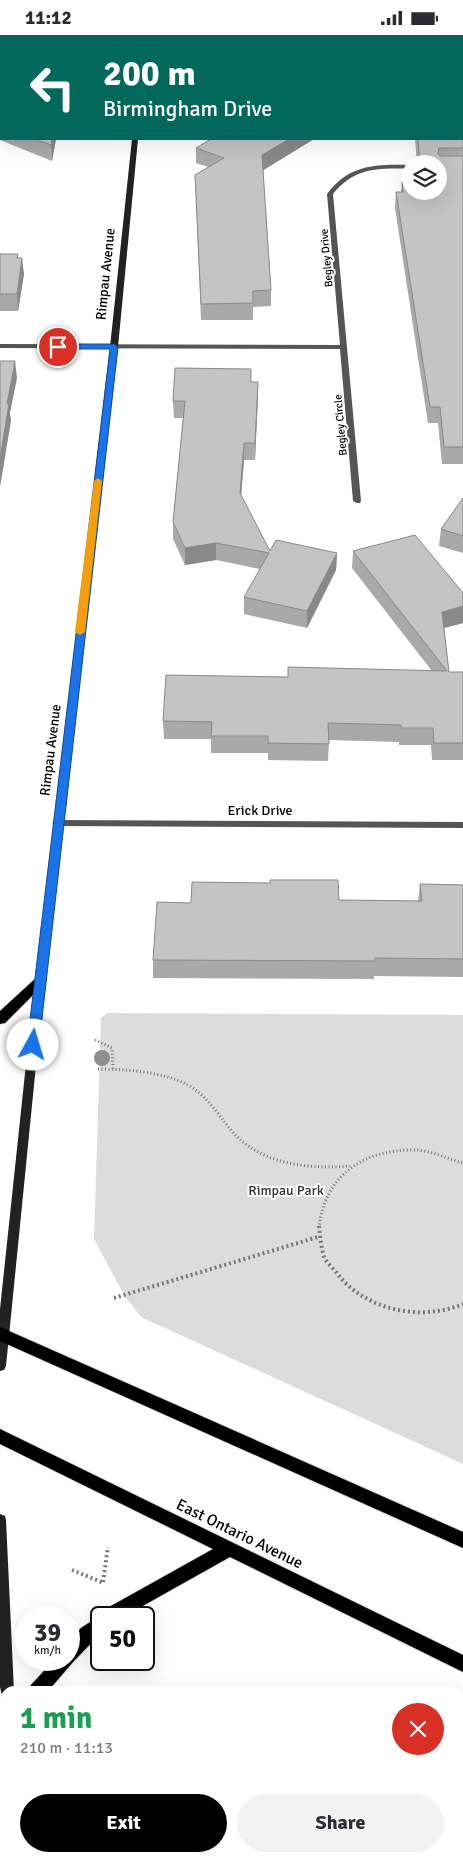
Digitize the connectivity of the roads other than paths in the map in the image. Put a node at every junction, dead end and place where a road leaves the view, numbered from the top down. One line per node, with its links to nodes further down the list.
1 (135, 140): 4 (main road, Rimpau Avenue)
2 (402, 167): 5 (street, Begley Drive)
3 (0, 346): 4 (street)
4 (114, 347): 5 (street); 7 (main road, Rimpau Avenue)
5 (344, 347): 6 (street, Begley Circle)
6 (357, 501)
7 (57, 823): 8 (street, Erick Drive); 9 (main road, Rimpau Avenue)
8 (463, 825)
9 (40, 981): 10 (main road); 11 (main road, Rimpau Avenue)
10 (0, 1019)
11 (1, 1335): 12 (main road, Rimpau Avenue); 15 (main road)
12 (0, 1366)
13 (0, 1436): 16 (main road, East Ontario Avenue)
14 (0, 1520): 22 (main road)
15 (463, 1540)
16 (229, 1549): 17 (main road); 20 (main road, East Ontario Avenue)
17 (128, 1606)
18 (90, 1632): 19 (main road)
19 (80, 1643)
20 (463, 1664)
21 (55, 1671): 23 (main road)
22 (7, 1686)
23 (42, 1686)

